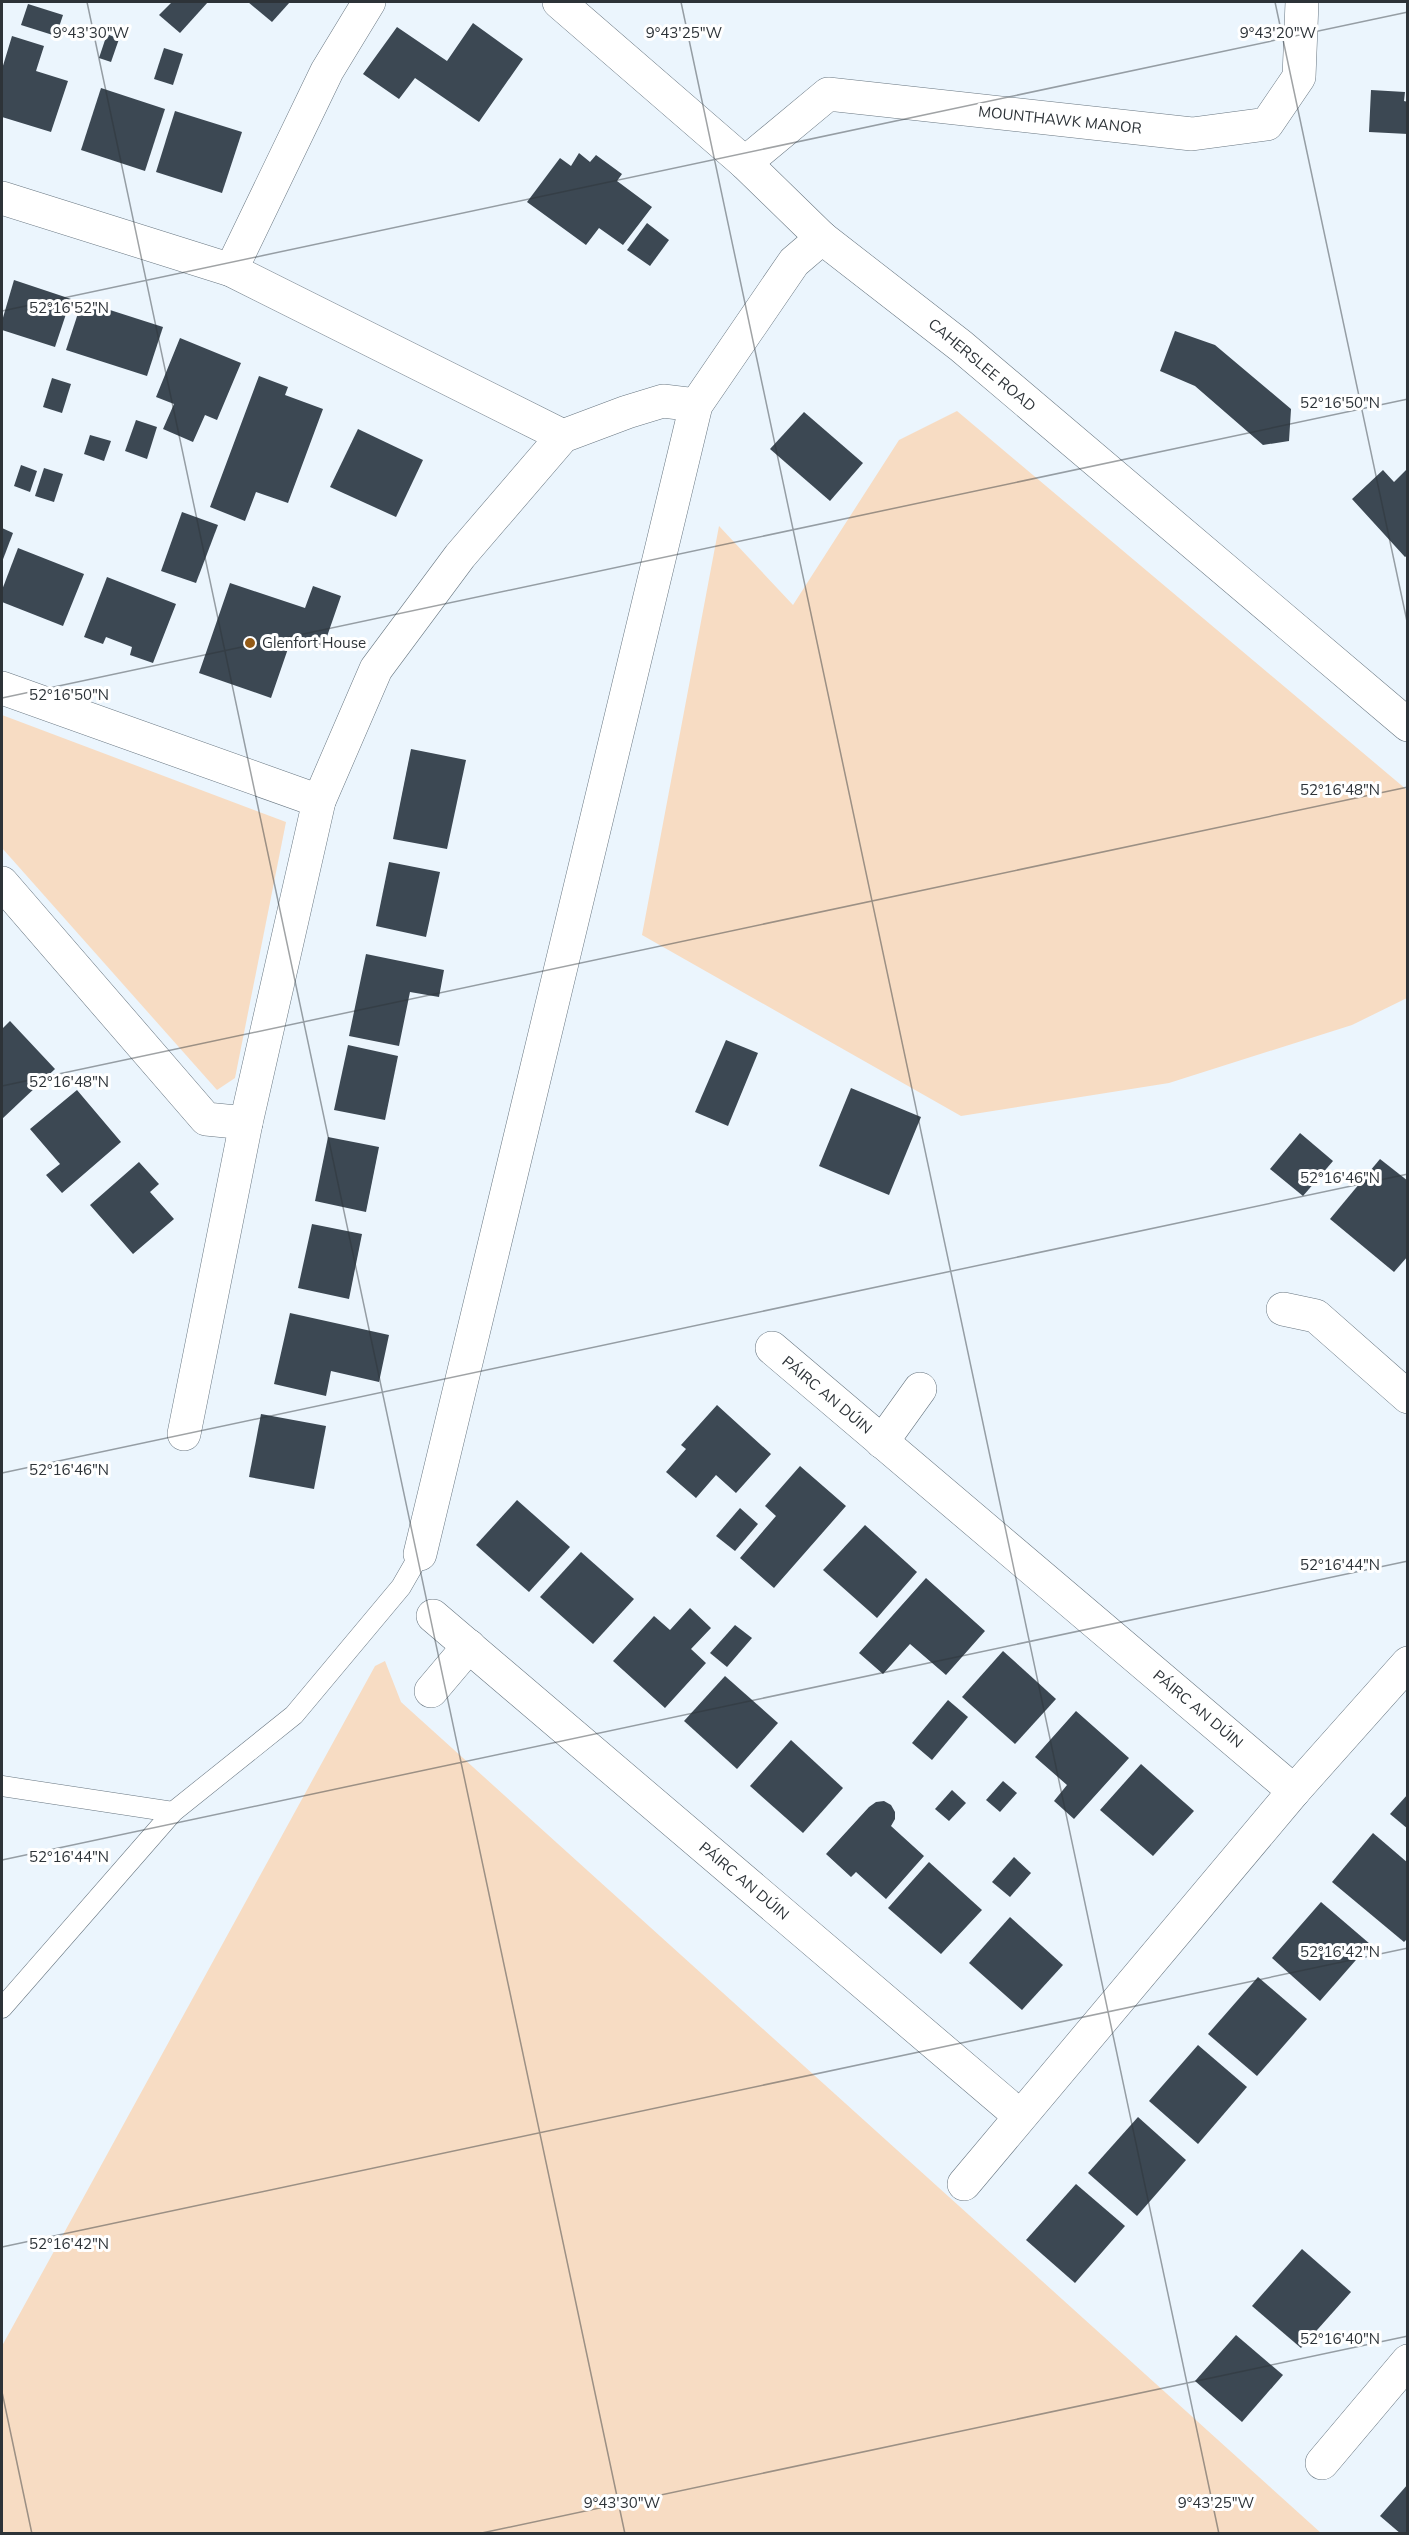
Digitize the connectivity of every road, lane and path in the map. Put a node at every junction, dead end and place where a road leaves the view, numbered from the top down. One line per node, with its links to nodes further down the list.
1 (369, 2): 7 (street)
2 (559, 2): 4 (street, CAHERSLEE ROAD)
3 (1302, 2): 4 (street, MOUNTHAWK MANOR)
4 (745, 164): 6 (street, CAHERSLEE ROAD)
5 (2, 198): 7 (street)
6 (822, 238): 8 (street); 11 (street, CAHERSLEE ROAD)
7 (231, 270): 9 (street)
8 (696, 405): 9 (street); 21 (street)
9 (562, 436): 12 (street)
10 (2, 688): 12 (street)
11 (1407, 725)
12 (319, 801): 14 (street)
13 (2, 883): 14 (street)
14 (246, 1124): 19 (street)
15 (1283, 1309): 18 (street)
16 (772, 1348): 20 (street, PÁIRC AN DÚIN)
17 (920, 1389): 20 (street, PÁIRC AN DÚIN)
18 (1407, 1398)
19 (184, 1434)
20 (882, 1442): 27 (street, PÁIRC AN DÚIN)
21 (420, 1554): 28 (lane)
22 (433, 1616): 23 (street, PÁIRC AN DÚIN)
23 (469, 1646): 25 (street); 30 (street, PÁIRC AN DÚIN)
24 (1407, 1663): 27 (street)
25 (430, 1691)
26 (2, 1786): 28 (lane)
27 (1294, 1791): 30 (street)
28 (173, 1812): 29 (lane)
29 (2, 2008)
30 (1020, 2115): 31 (street)
31 (964, 2184)
32 (1407, 2361): 33 (street)
33 (1322, 2463)

